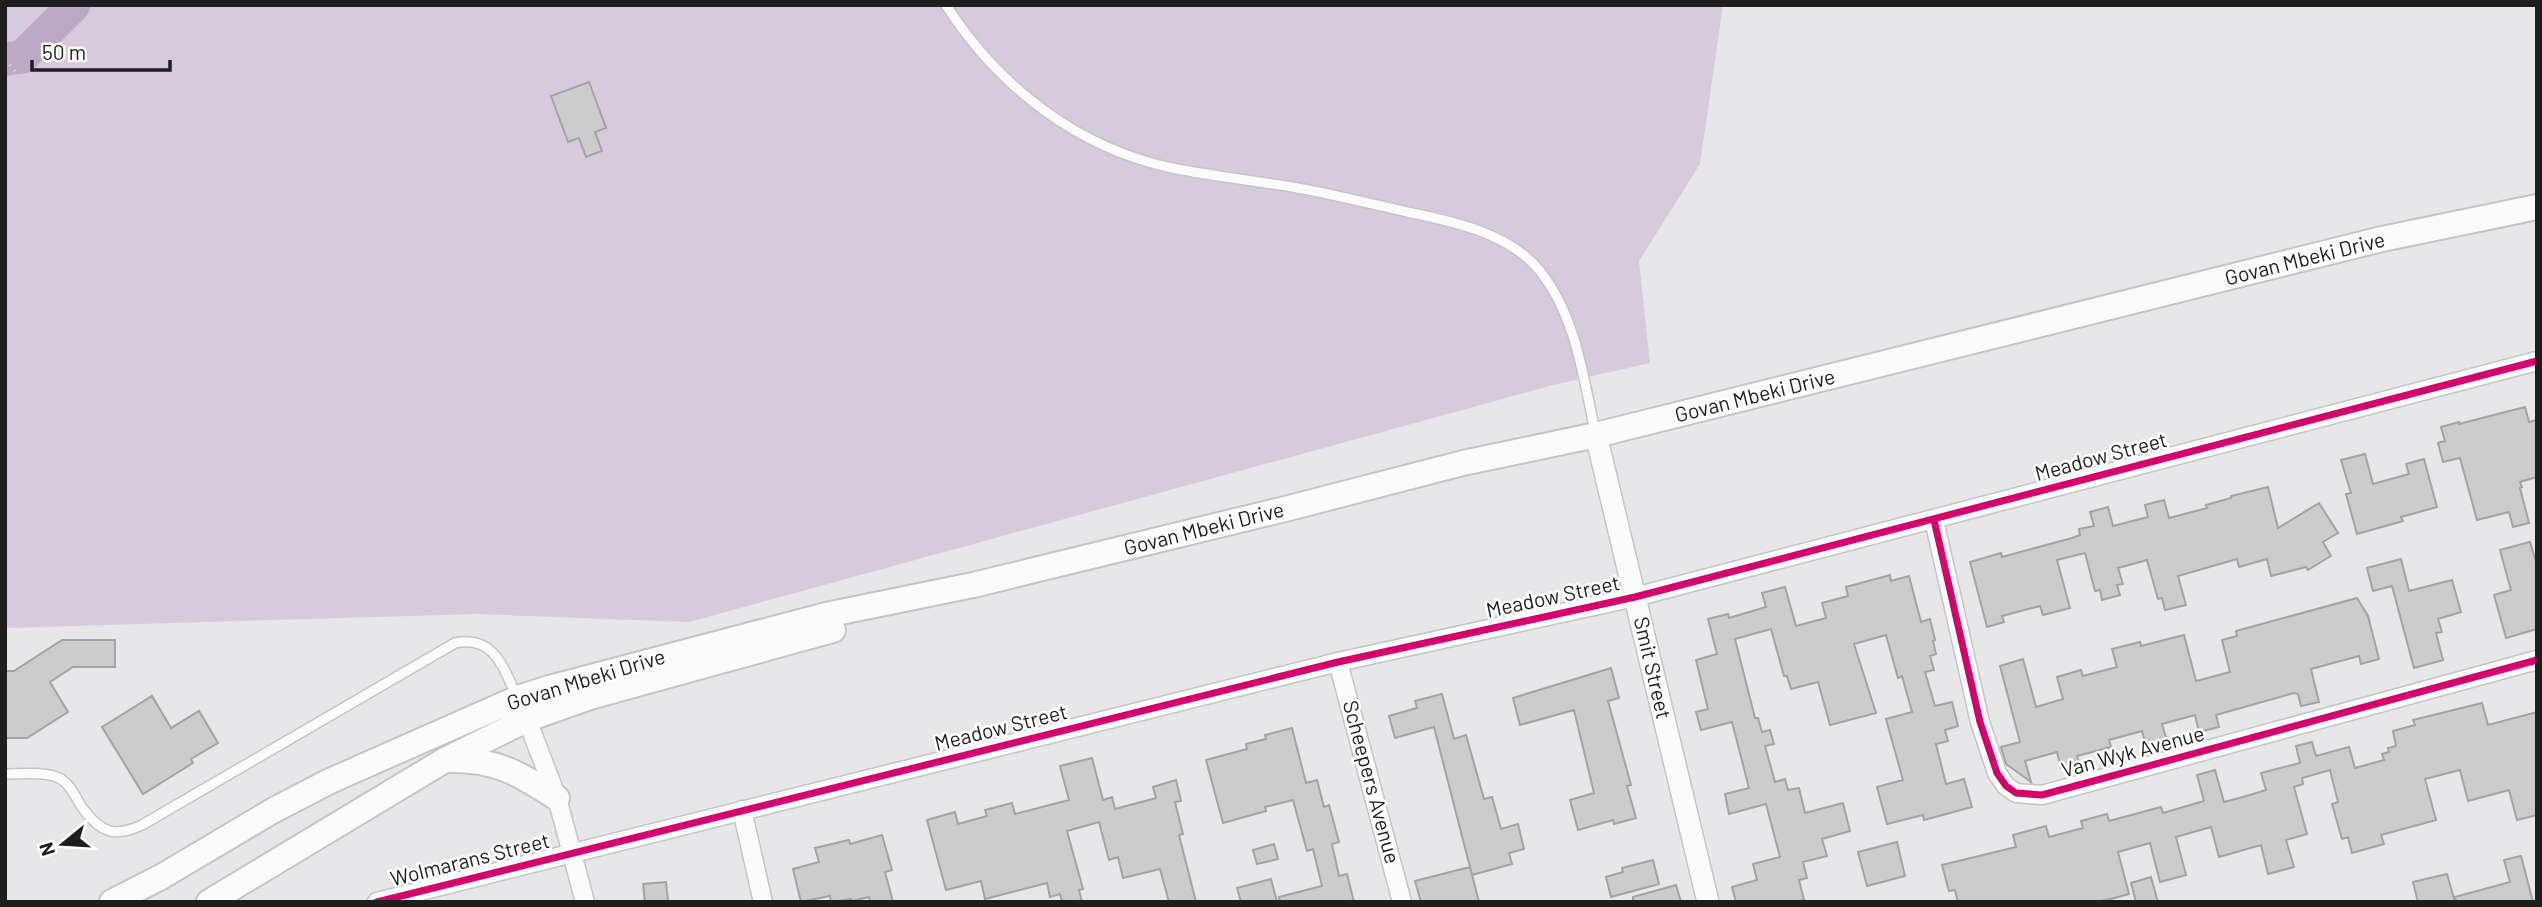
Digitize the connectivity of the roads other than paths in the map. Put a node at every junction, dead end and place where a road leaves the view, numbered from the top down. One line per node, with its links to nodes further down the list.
1 (946, 5): 4 (lane)
2 (2537, 207): 4 (main road, Govan Mbeki Drive)
3 (2537, 361): 5 (street, Meadow Street)
4 (1596, 435): 6 (street, Smit Street); 9 (main road, Govan Mbeki Drive)
5 (1934, 520): 6 (street, Meadow Street); 7 (street, Van Wyk Avenue)
6 (1635, 597): 8 (street, Meadow Street); 21 (street, Smit Street)
7 (2537, 660)
8 (1338, 662): 13 (street, Meadow Street); 20 (street, Scheepers Avenue)
9 (523, 709): 10 (main road, Govan Mbeki Drive); 11 (lane); 12 (street); 15 (main road, Govan Mbeki Drive)
10 (445, 760): 12 (main road); 16 (main road, Govan Mbeki Drive)
11 (5, 774)
12 (557, 797): 14 (street)
13 (742, 810): 14 (street, Meadow Street); 19 (street)
14 (572, 851): 17 (street, Wolmarans Street); 18 (street)
15 (112, 902)
16 (209, 902)
17 (377, 902)
18 (585, 902)
19 (763, 902)
20 (1402, 902)
21 (1708, 902)

